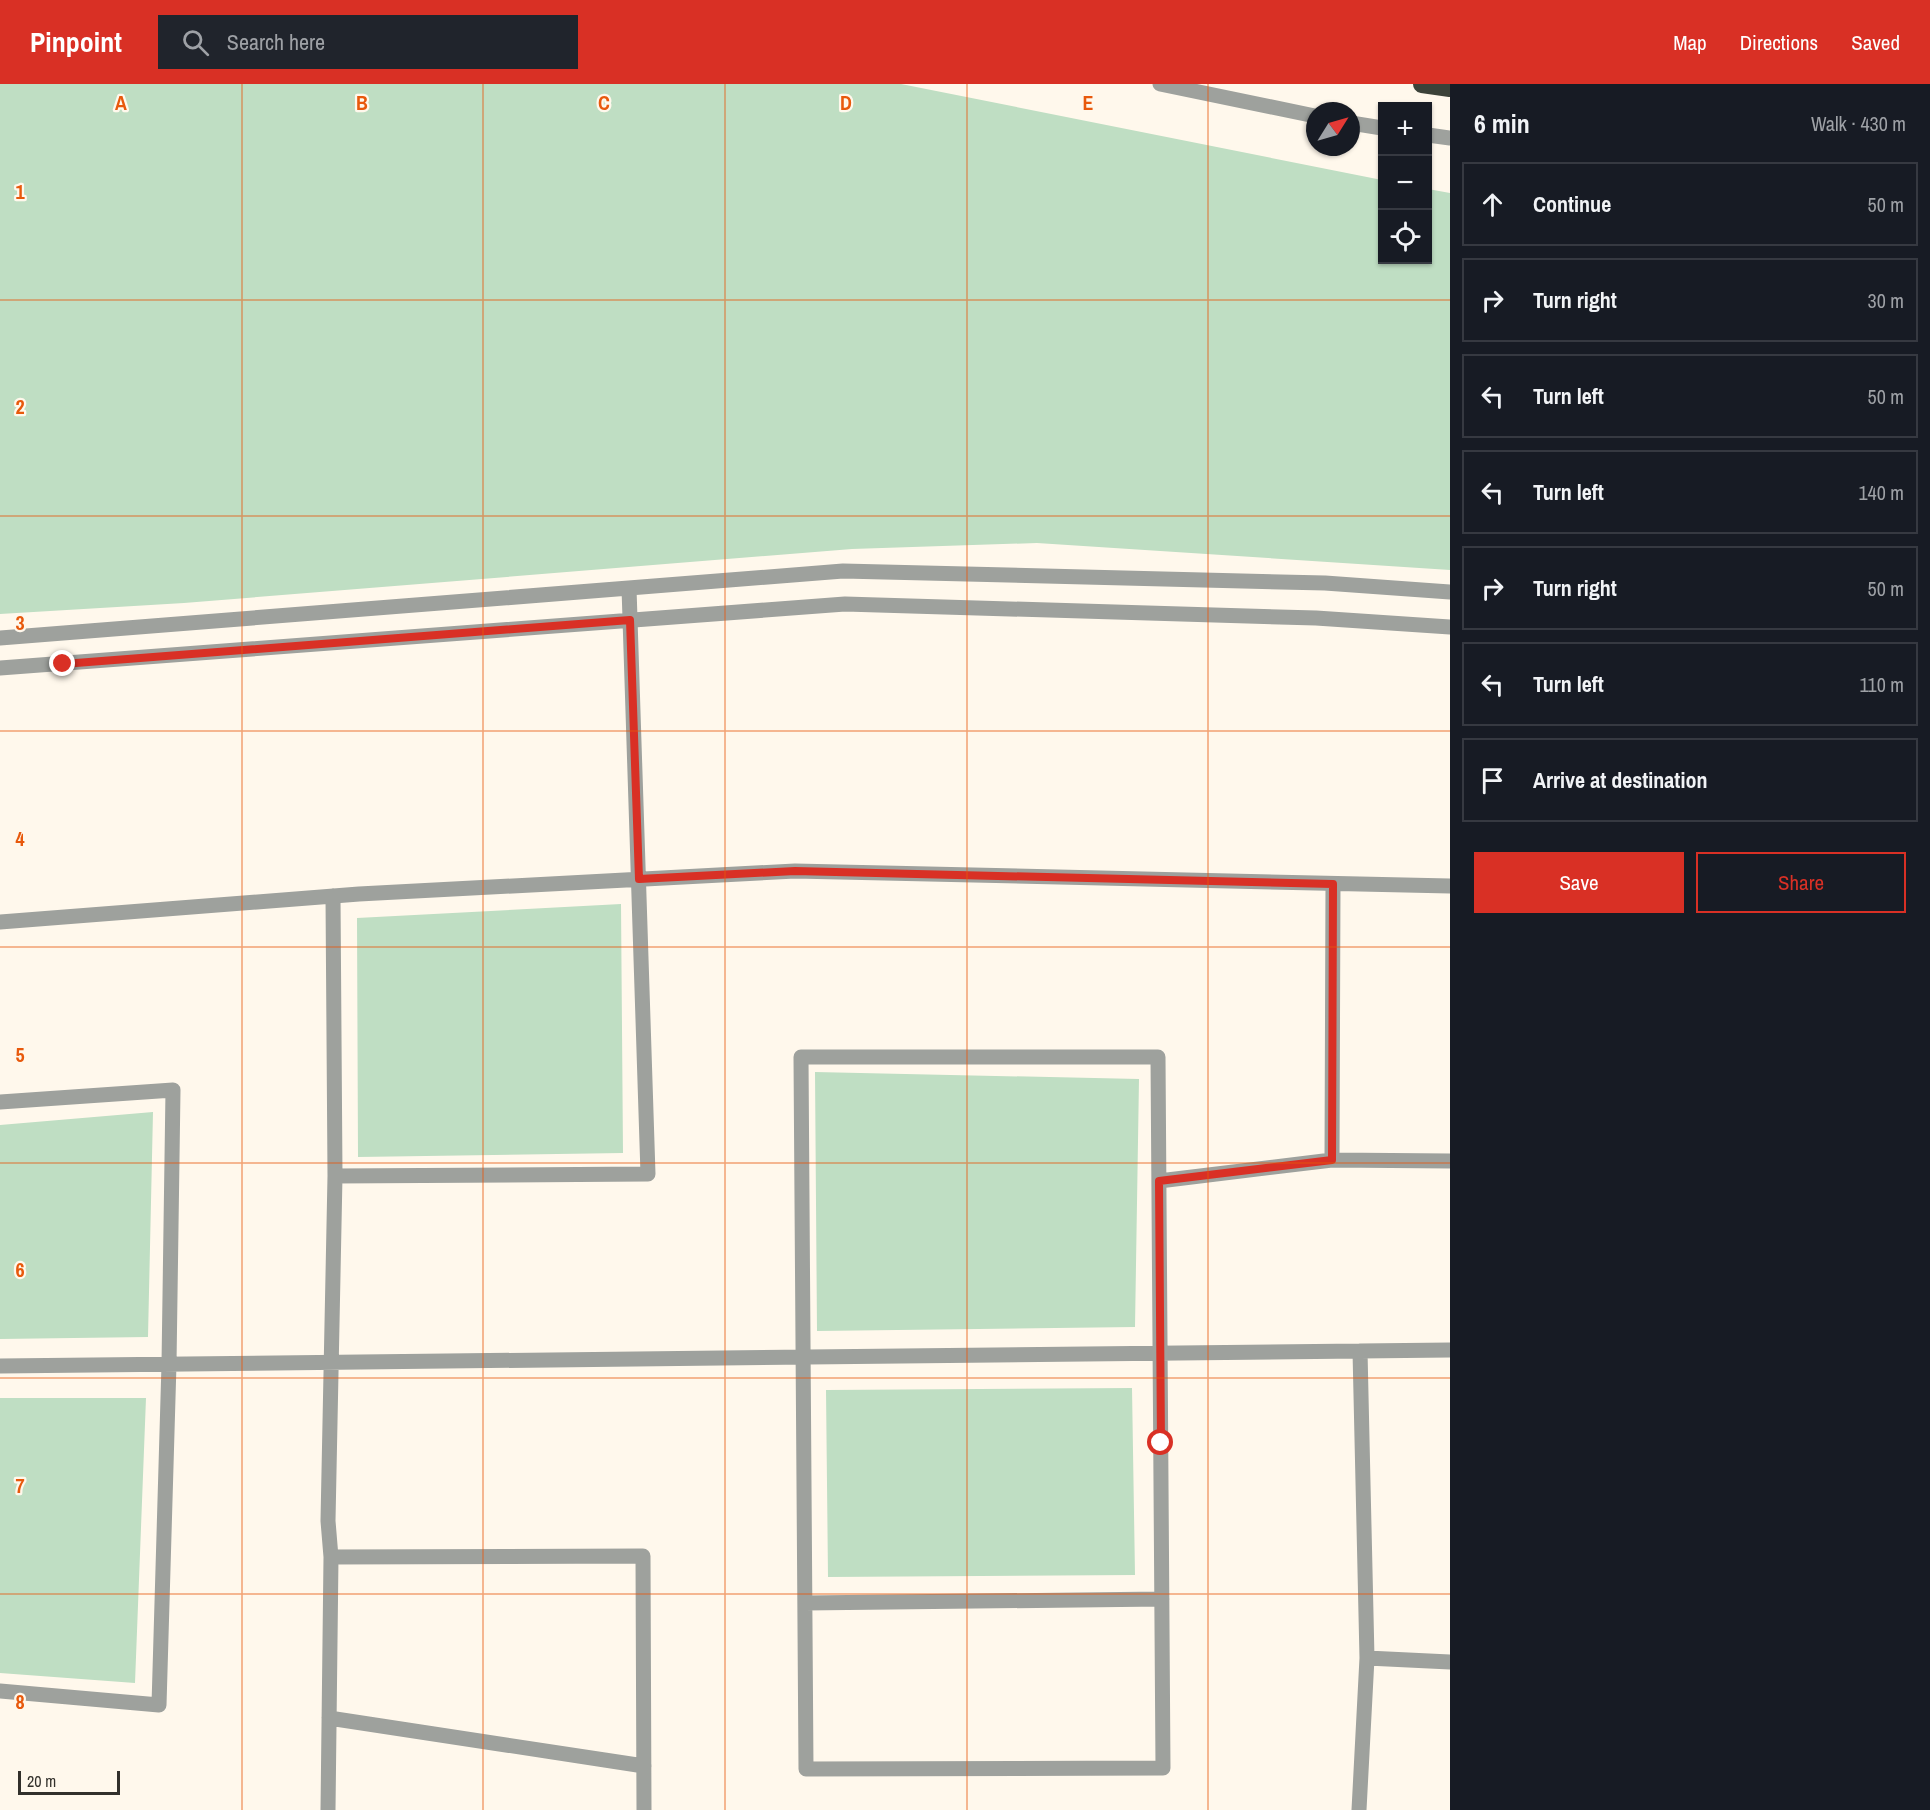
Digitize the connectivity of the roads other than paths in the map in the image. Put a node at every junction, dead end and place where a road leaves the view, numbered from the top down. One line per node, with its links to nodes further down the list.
1 (1160, 84): 4 (street)
2 (1422, 84): 3 (highway)
3 (1450, 88)
4 (1306, 114)
5 (1360, 124): 6 (street)
6 (1378, 127)
7 (1432, 136): 8 (street)
8 (1450, 138)
9 (629, 588): 10 (street); 11 (street); 13 (street)
10 (1450, 592)
11 (630, 620): 12 (street); 14 (street); 15 (street)
12 (1450, 627)
13 (0, 638)
14 (0, 668)
15 (639, 879): 16 (street); 18 (street); 23 (street)
16 (1333, 884): 17 (street); 21 (street)
17 (1450, 886)
18 (333, 896): 19 (street); 23 (street)
19 (0, 922)
20 (0, 1102): 30 (street)
21 (1332, 1160): 22 (street); 24 (street)
22 (1450, 1161)
23 (335, 1176): 29 (street)
24 (1159, 1181): 27 (street); 28 (street)
25 (1450, 1350): 26 (street)
26 (1360, 1351): 27 (street); 35 (street)
27 (1160, 1353): 28 (street); 33 (street)
28 (803, 1358): 29 (street); 34 (street)
29 (330, 1363): 30 (street); 32 (street)
30 (169, 1364): 31 (street); 37 (street)
31 (0, 1366)
32 (332, 1557): 38 (street); 39 (street)
33 (1162, 1599): 34 (street); 34 (street)
34 (805, 1603)
35 (1367, 1658): 36 (street); 42 (street)
36 (1450, 1662)
37 (0, 1691)
38 (330, 1718): 39 (street); 40 (street)
39 (644, 1766): 41 (street)
40 (328, 1810)
41 (644, 1810)
42 (1359, 1810)

